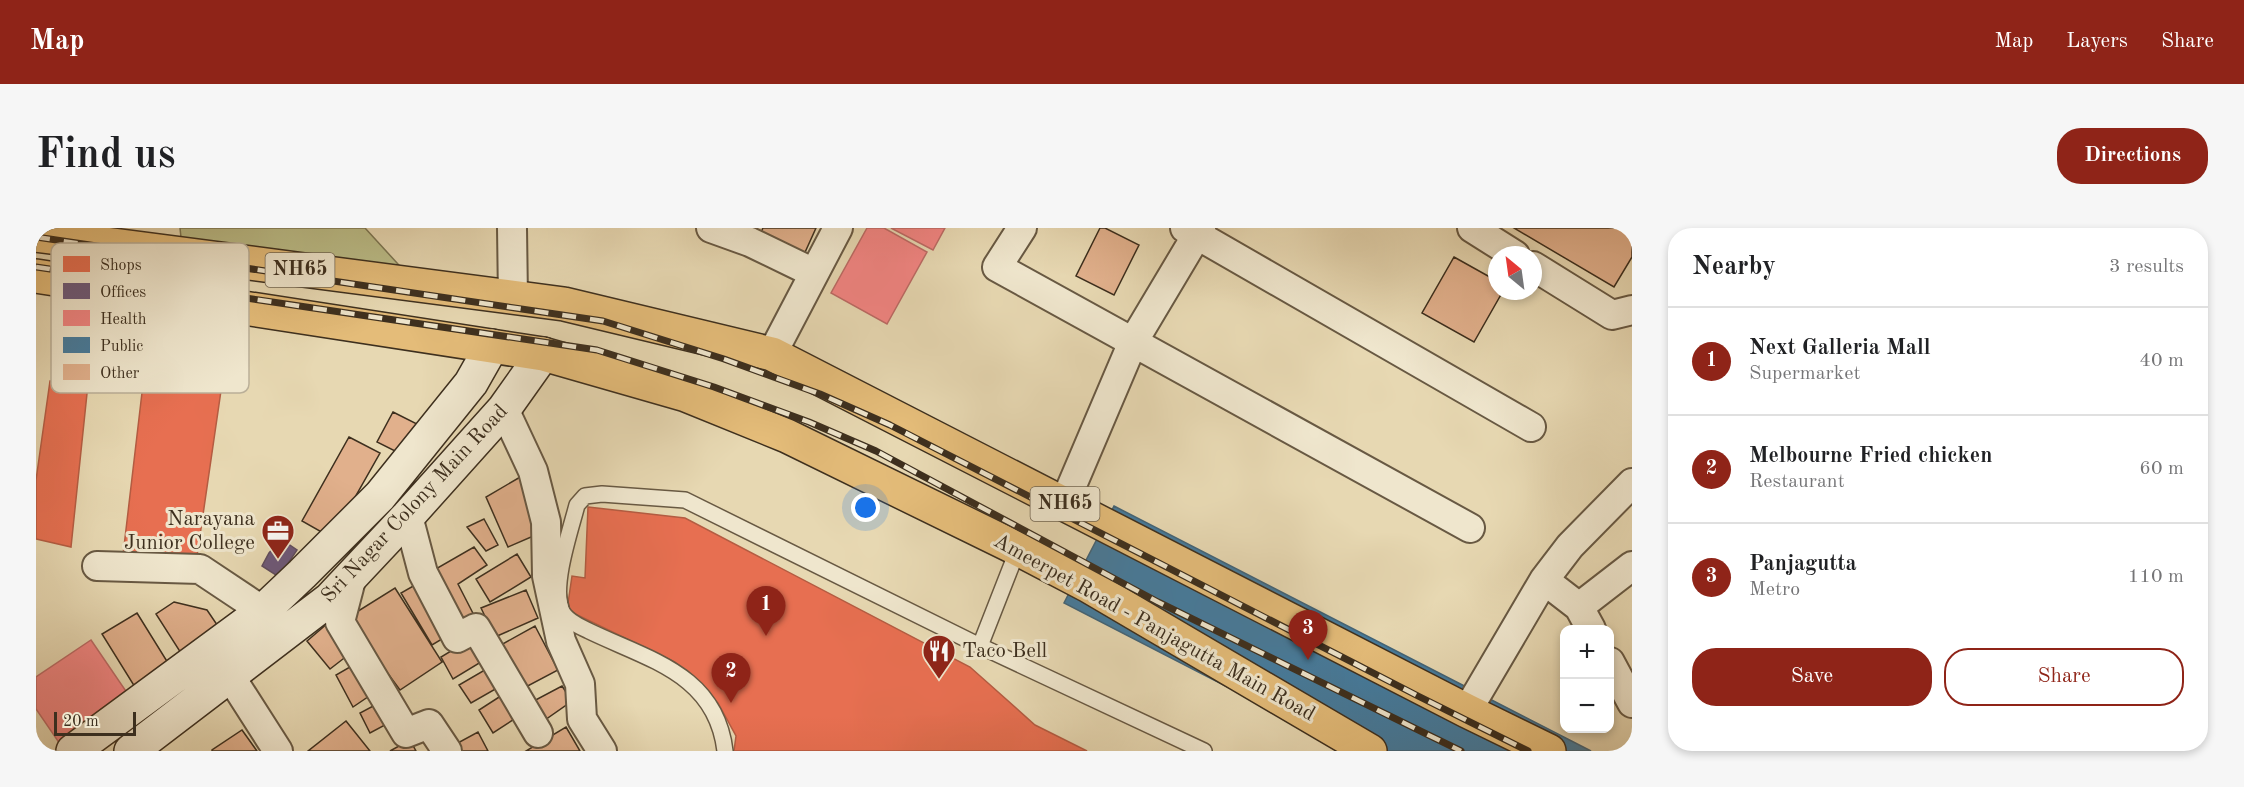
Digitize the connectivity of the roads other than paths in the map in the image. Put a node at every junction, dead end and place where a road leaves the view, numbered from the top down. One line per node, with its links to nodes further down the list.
1 (512, 228): 15 (street)
2 (711, 228): 12 (street)
3 (838, 228): 12 (street)
4 (1022, 228): 18 (street)
5 (1472, 228): 9 (street)
6 (1194, 230): 18 (street); 23 (street)
7 (36, 235): 8 (highway, NH65)
8 (96, 243)
9 (1501, 246)
10 (249, 264): 15 (highway, NH65)
11 (1542, 272): 17 (street)
12 (814, 273): 21 (street)
13 (36, 276): 14 (highway, Ameerpet Road - Panjagutta Main Road / NH65)
14 (51, 278)
15 (513, 299): 21 (highway, NH65)
16 (249, 309): 19 (highway, Ameerpet Road - Panjagutta Main Road / NH65)
17 (1632, 310)
18 (1133, 342): 25 (street); 27 (street)
19 (492, 346): 20 (highway, Ameerpet Road - Panjagutta Main Road / NH65); 33 (main road, Sri Nagar Colony Main Road)
20 (543, 354): 22 (main road, Sri Nagar Colony Main Road); 28 (highway, Ameerpet Road - Panjagutta Main Road / NH65)
21 (772, 354): 25 (highway, NH65)
22 (504, 409): 26 (main road, Sri Nagar Colony Main Road); 46 (street)
23 (1532, 427)
24 (1632, 483): 32 (street)
25 (1064, 504): 39 (highway, NH65)
26 (408, 516): 31 (main road, Sri Nagar Colony Main Road); 40 (street)
27 (1470, 528)
28 (1018, 549): 35 (lane); 41 (highway, Ameerpet Road - Panjagutta Main Road / NH65)
29 (97, 566): 33 (street)
30 (1632, 566): 34 (street)
31 (352, 576): 37 (main road, Sri Nagar Colony Main Road); 45 (street)
32 (1544, 580): 34 (street); 39 (street)
33 (263, 611): 42 (main road, Sri Nagar Colony Main Road)
34 (1585, 618)
35 (980, 646): 47 (lane); 48 (lane)
36 (1614, 669): 38 (street)
37 (230, 676): 43 (main road, Sri Nagar Colony Main Road); 44 (street)
38 (1632, 703)
39 (1467, 711): 49 (highway, NH65)
40 (538, 733)
41 (1350, 746)
42 (73, 751)
43 (131, 751)
44 (278, 751)
45 (447, 751)
46 (602, 751)
47 (725, 751)
48 (1204, 751)
49 (1549, 751)

